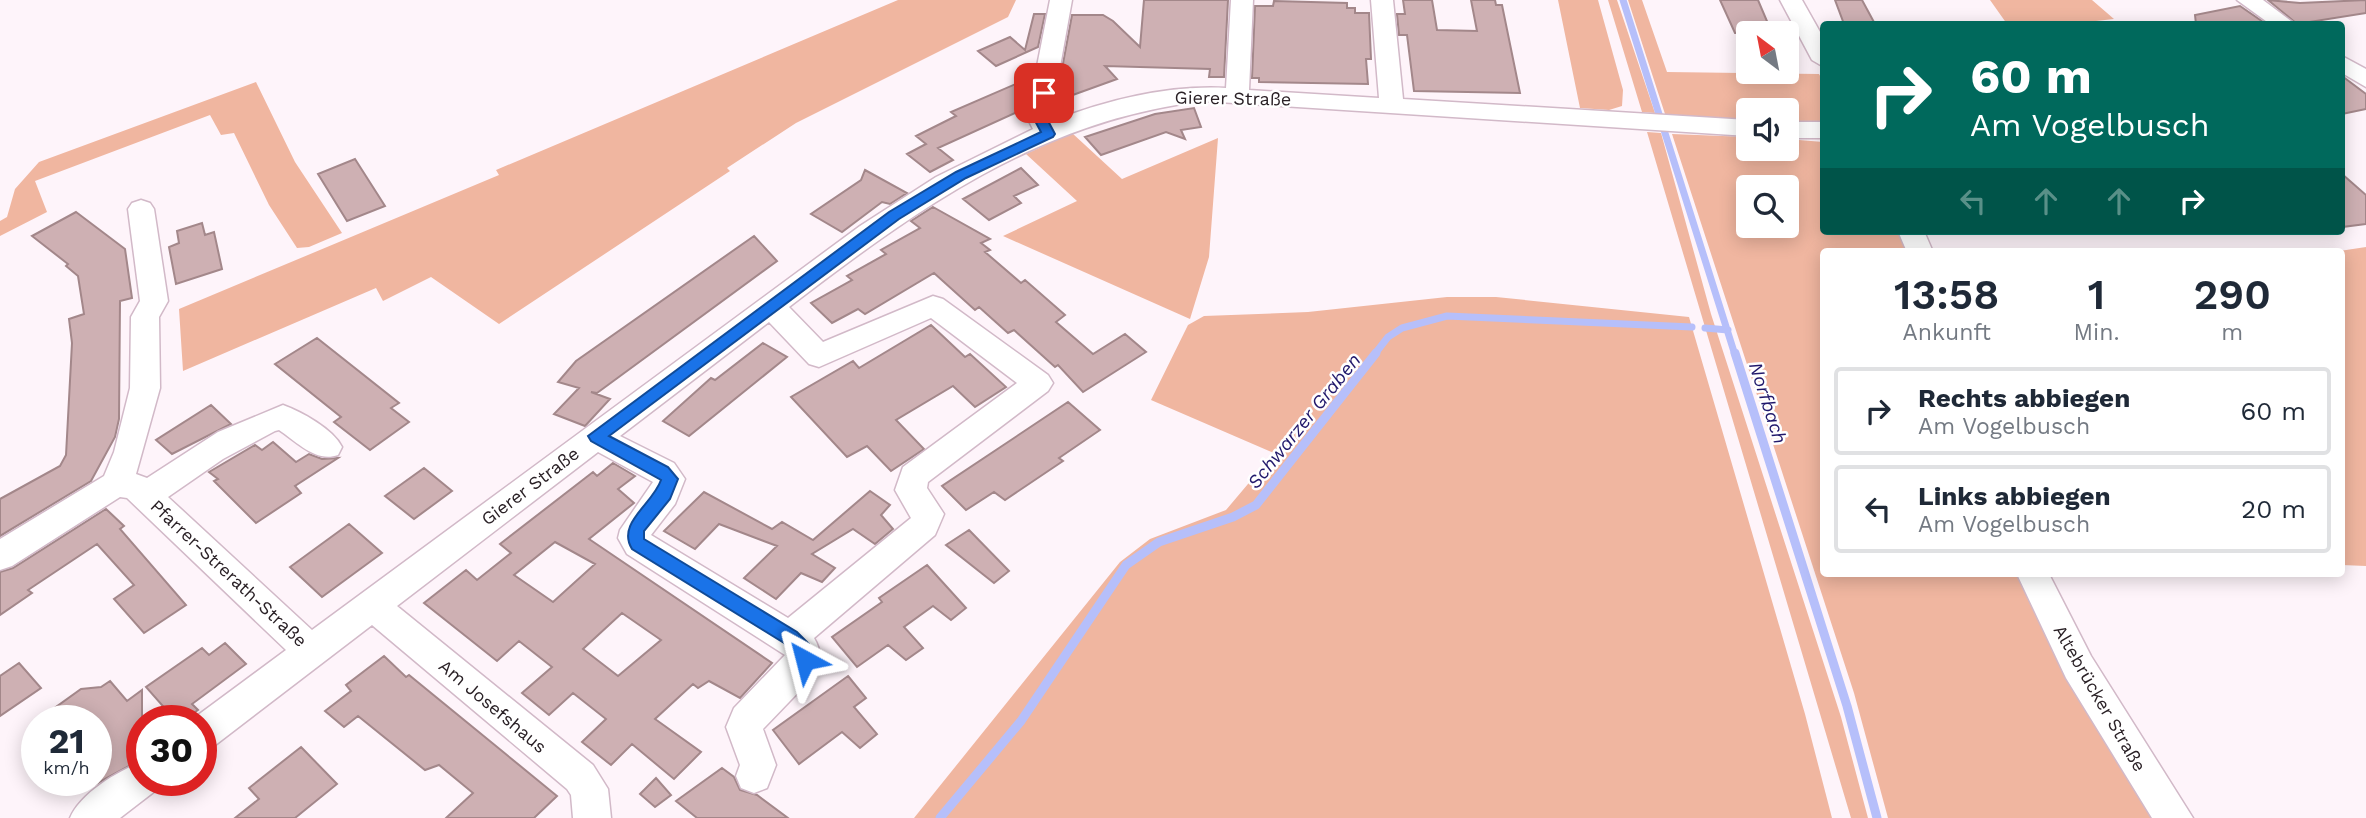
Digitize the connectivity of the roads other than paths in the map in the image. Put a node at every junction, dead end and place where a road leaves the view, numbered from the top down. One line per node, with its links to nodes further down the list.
1 (1061, 0): 15 (street)
2 (1242, 0): 10 (street)
3 (1382, 0): 11 (street)
4 (1791, 0): 7 (street)
5 (2248, 0): 6 (street)
6 (2280, 21)
7 (1820, 53)
8 (2349, 65): 9 (street)
9 (2366, 80)
10 (1237, 95): 11 (street, Gierer Straße); 15 (street, Gierer Straße)
11 (1392, 106): 12 (street, Gierer Straße)
12 (1736, 127)
13 (1799, 130): 14 (street)
14 (1820, 131)
15 (1048, 134): 17 (street, Gierer Straße)
16 (141, 209): 20 (street)
17 (770, 305): 18 (street, Gierer Straße); 25 (street)
18 (596, 436): 24 (street, Gierer Straße); 25 (street)
19 (327, 447): 21 (street, Pfarrer-Strerath-Straße)
20 (116, 484): 21 (street, Pfarrer-Strerath-Straße); 22 (street)
21 (146, 496): 26 (street, Pfarrer-Strerath-Straße)
22 (0, 556)
23 (2034, 577): 32 (street, Altebrücker Straße)
24 (372, 606): 26 (street, Gierer Straße); 31 (street, Am Josefshaus)
25 (790, 637): 28 (street)
26 (311, 651): 27 (street, Gierer Straße)
27 (217, 722)
28 (754, 776)
29 (126, 791): 30 (street)
30 (89, 818)
31 (592, 818)
32 (2174, 818)

